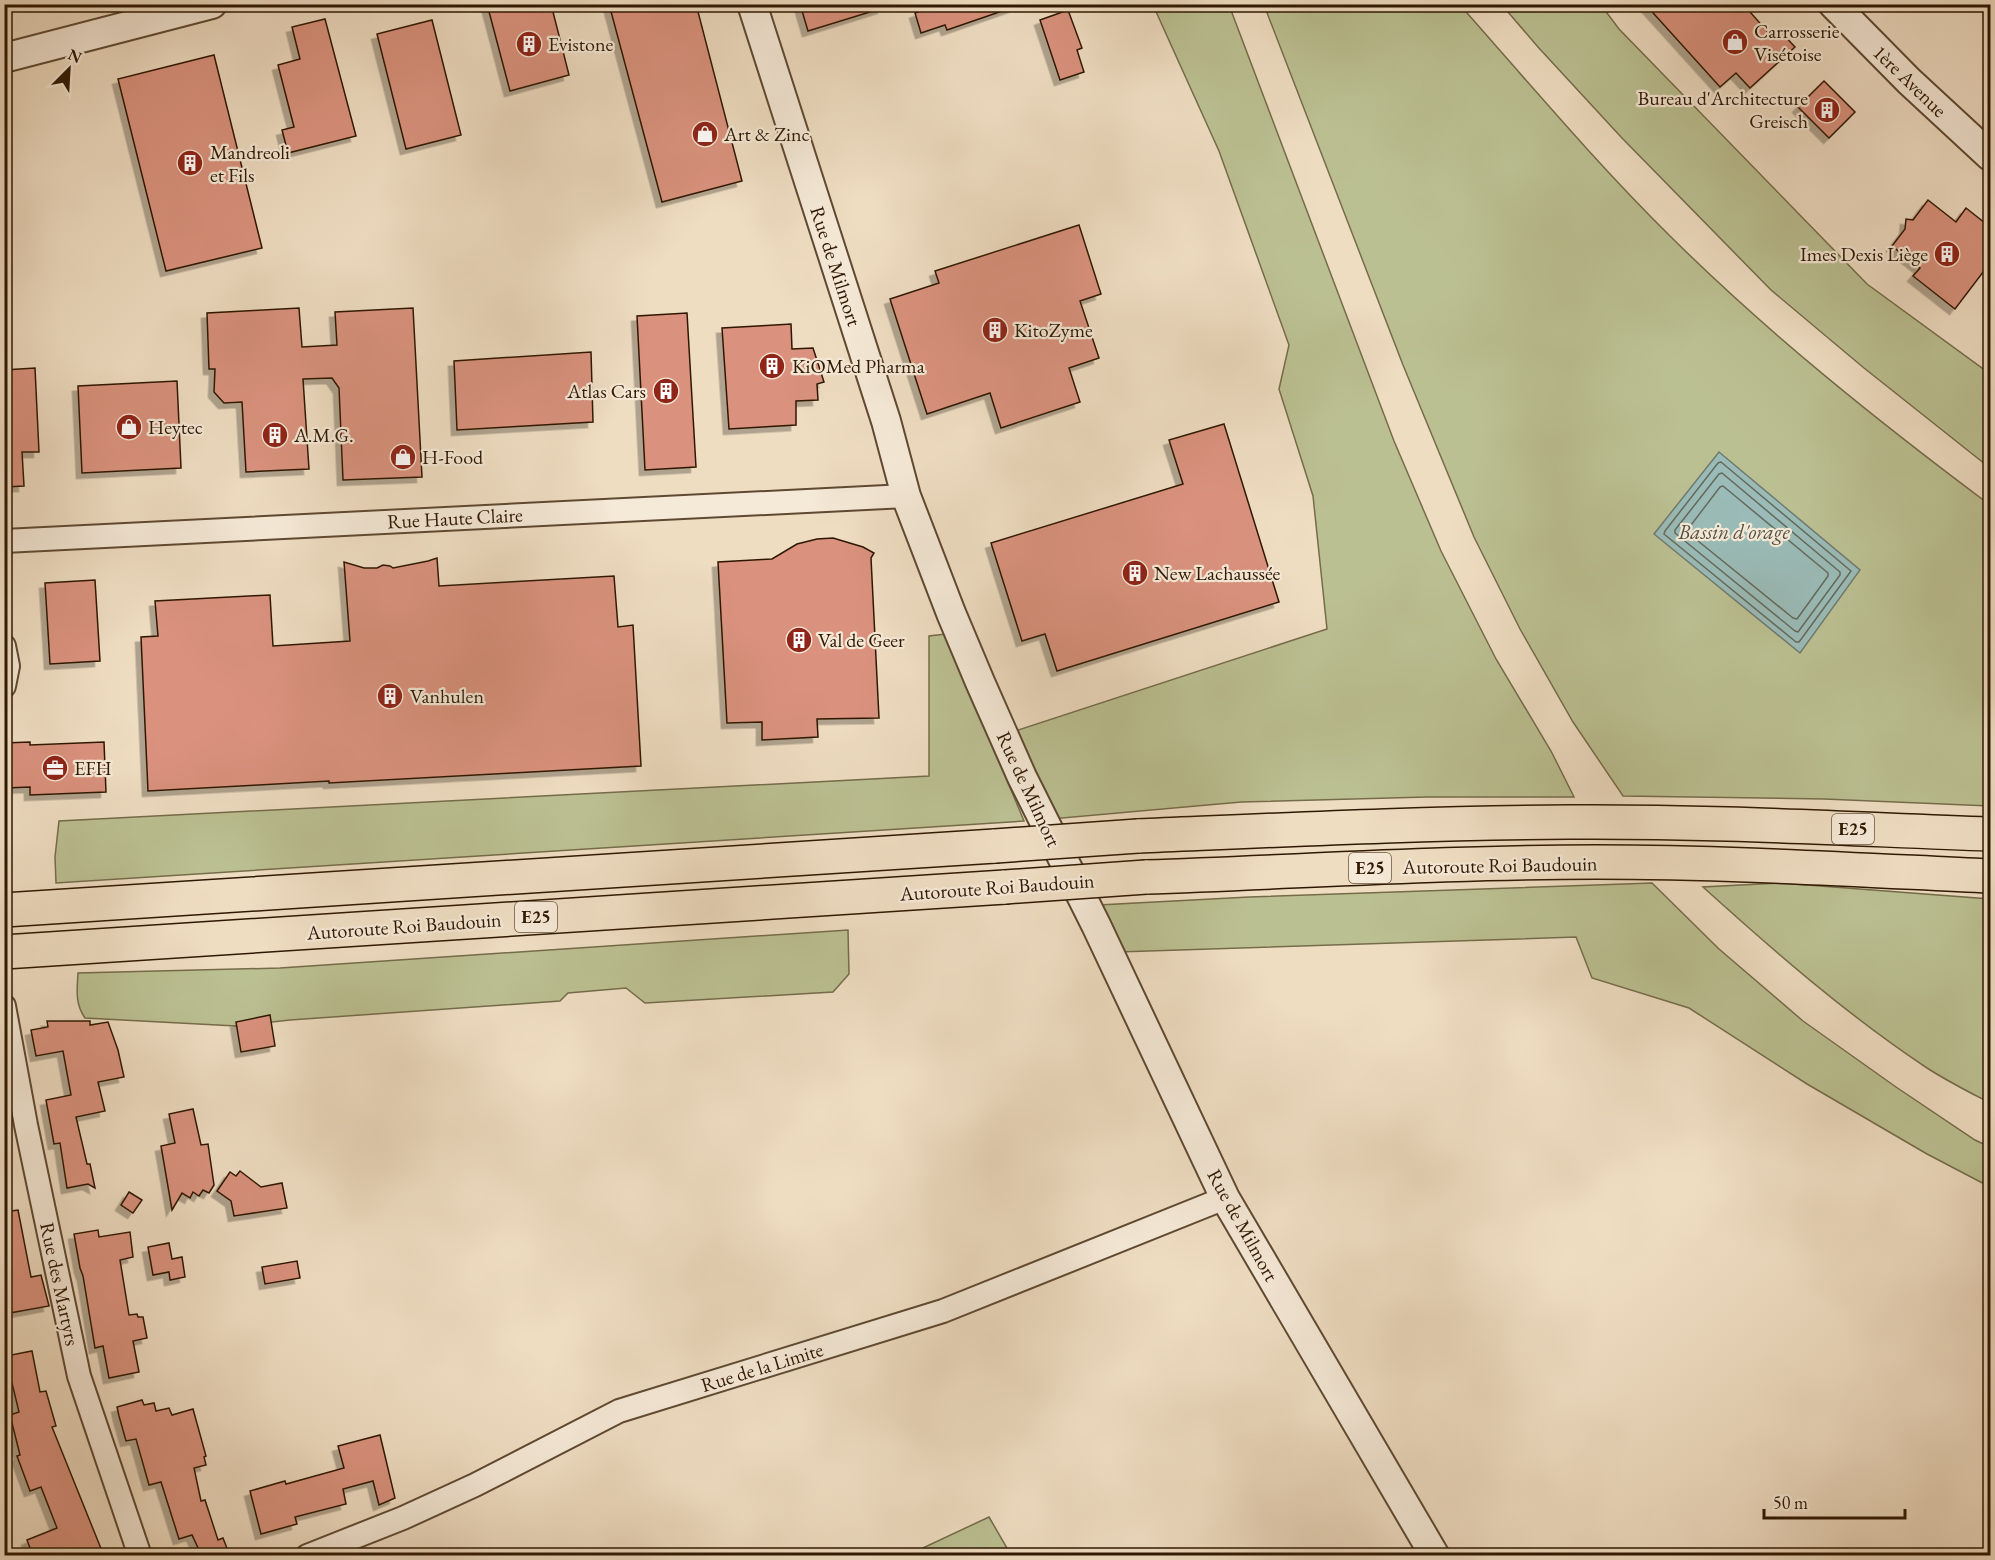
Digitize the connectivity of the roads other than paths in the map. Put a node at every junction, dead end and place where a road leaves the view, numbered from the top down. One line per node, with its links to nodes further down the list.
1 (212, 4): 4 (street)
2 (752, 4): 6 (street, Rue de Milmort)
3 (1833, 4): 5 (street, 1ère Avenue)
4 (4, 58)
5 (1990, 156)
6 (906, 496): 7 (street, Rue Haute Claire); 15 (street, Rue de Milmort)
7 (4, 541)
8 (4, 646): 9 (street)
9 (4, 686)
10 (1990, 834): 12 (highway, Autoroute Roi Baudouin / E25, bridge)
11 (1990, 876): 13 (highway, Autoroute Roi Baudouin / E25, bridge)
12 (4, 910)
13 (4, 952)
14 (4, 1006): 16 (street, Rue des Martyrs)
15 (1225, 1198): 17 (street, Rue de la Limite); 18 (street, Rue de Milmort)
16 (140, 1556)
17 (307, 1556)
18 (1435, 1556)

